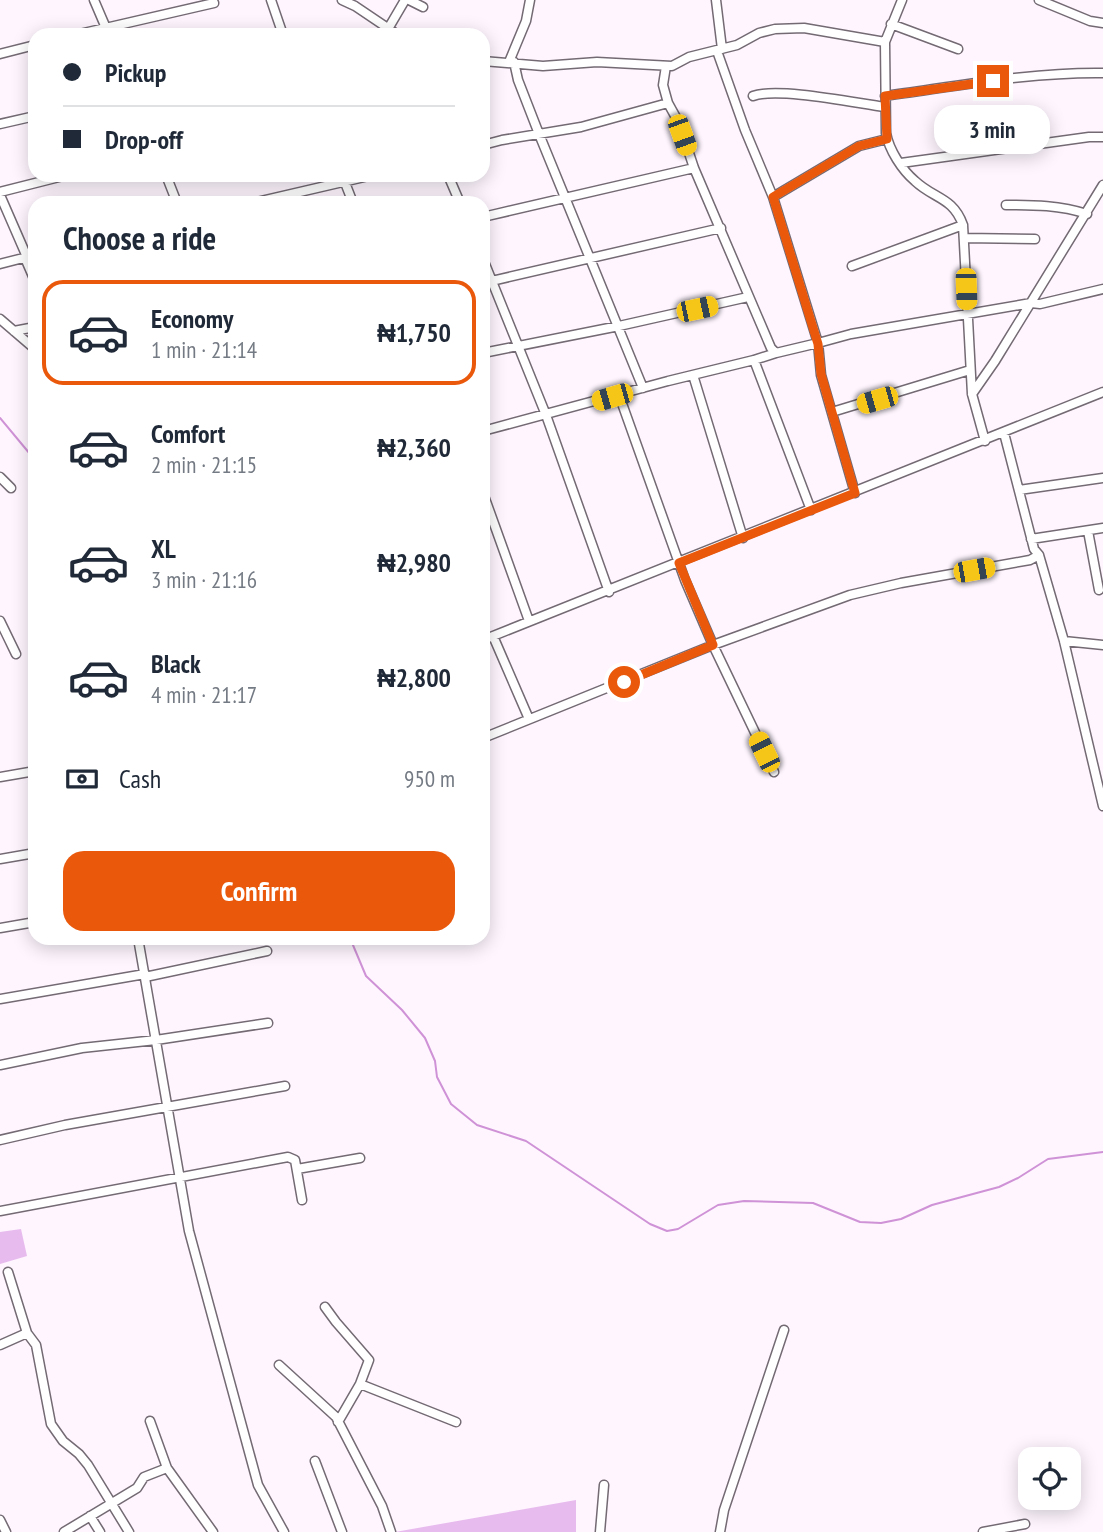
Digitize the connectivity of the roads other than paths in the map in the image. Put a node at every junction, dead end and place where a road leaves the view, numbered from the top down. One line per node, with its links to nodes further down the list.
1 (94, 0): 13 (street)
2 (271, 0): 15 (street)
3 (342, 0): 16 (street)
4 (407, 0): 10 (street); 17 (street)
5 (530, 0): 24 (street)
6 (716, 0): 21 (street)
7 (902, 0): 12 (street)
8 (1039, 0): 11 (street)
9 (215, 3): 14 (street)
10 (423, 7)
11 (1103, 23)
12 (891, 24): 18 (street); 20 (street)
13 (105, 28)
14 (122, 28)
15 (281, 28)
16 (387, 28)
17 (396, 28)
18 (885, 42): 21 (street); 28 (street)
19 (28, 47): 22 (street)
20 (958, 49)
21 (720, 50): 25 (street); 44 (street)
22 (0, 54)
23 (490, 61): 24 (street)
24 (511, 62): 25 (street); 33 (street)
25 (666, 66): 29 (street)
26 (1103, 73): 28 (street)
27 (753, 96): 30 (street)
28 (885, 96): 30 (street)
29 (668, 103): 33 (street); 38 (street)
30 (886, 107): 35 (street)
31 (28, 118): 32 (street)
32 (0, 124)
33 (539, 134): 36 (street); 45 (street)
34 (1103, 137): 37 (street)
35 (887, 139): 37 (street); 44 (street)
36 (490, 144)
37 (901, 163): 49 (street)
38 (694, 168): 45 (street); 50 (street)
39 (40, 182): 42 (street)
40 (328, 182): 43 (street)
41 (1103, 186): 47 (street)
42 (0, 193): 53 (street)
43 (277, 196)
44 (773, 197): 70 (street)
45 (565, 198): 48 (street); 55 (street)
46 (1006, 205): 47 (street)
47 (1087, 214): 62 (street)
48 (490, 215)
49 (963, 225): 51 (street); 57 (street)
50 (721, 228): 55 (street); 61 (street)
51 (964, 238): 52 (street); 63 (street)
52 (1035, 239)
53 (28, 255)
54 (28, 257): 56 (street)
55 (591, 260): 58 (street); 65 (street)
56 (0, 264)
57 (852, 266)
58 (490, 281)
59 (490, 288): 69 (street)
60 (1103, 289): 62 (street)
61 (748, 297): 65 (street); 72 (street)
62 (1031, 303): 63 (street); 78 (street)
63 (967, 315): 70 (street); 74 (street)
64 (0, 319): 67 (street)
65 (619, 326): 69 (street); 76 (street)
66 (28, 328): 67 (street)
67 (13, 331): 68 (street)
68 (28, 343)
69 (519, 344): 71 (street); 81 (street)
70 (818, 344): 72 (street); 80 (street)
71 (490, 351)
72 (776, 353): 73 (street)
73 (754, 360): 75 (street); 90 (street)
74 (970, 370): 78 (street); 80 (street)
75 (693, 375): 76 (street); 94 (street)
76 (643, 388): 79 (street)
77 (1103, 392): 83 (street)
78 (972, 394): 84 (street)
79 (619, 395): 81 (street); 97 (street)
80 (832, 412): 89 (street)
81 (546, 415): 82 (street); 99 (street)
82 (490, 429)
83 (1004, 433): 84 (street); 88 (street)
84 (985, 441): 89 (street)
85 (0, 477): 87 (street)
86 (1103, 478): 88 (street)
87 (11, 488)
88 (1019, 490): 95 (street)
89 (855, 493): 90 (street)
90 (811, 510): 94 (street)
91 (490, 513): 101 (street)
92 (1103, 528): 93 (street)
93 (1088, 531): 95 (street); 98 (street)
94 (743, 538): 97 (street)
95 (1031, 539): 96 (street)
96 (1039, 555): 104 (street); 105 (street)
97 (679, 563): 99 (street); 105 (street)
98 (1099, 590)
99 (609, 592): 101 (street)
100 (0, 621): 107 (street)
101 (529, 621): 102 (street)
102 (493, 636): 103 (street); 108 (street)
103 (490, 637)
104 (1064, 641): 106 (street); 113 (street)
105 (713, 645): 108 (street); 111 (street)
106 (1103, 645)
107 (16, 654)
108 (529, 719): 109 (street)
109 (490, 735)
110 (28, 772): 112 (street)
111 (774, 772)
112 (0, 777)
113 (1103, 806)
114 (28, 854): 115 (street)
115 (0, 859)
116 (28, 923): 117 (street)
117 (0, 928)
118 (139, 945): 120 (street)
119 (267, 951): 120 (street)
120 (145, 975): 121 (street); 123 (street)
121 (0, 999)
122 (268, 1023): 123 (street)
123 (156, 1040): 124 (street); 126 (street)
124 (0, 1065)
125 (285, 1086): 126 (street)
126 (167, 1107): 127 (street); 130 (street)
127 (0, 1140)
128 (360, 1158): 129 (street)
129 (297, 1169): 130 (street); 131 (street)
130 (180, 1177): 132 (street); 155 (street)
131 (302, 1200)
132 (0, 1211)
133 (8, 1272): 136 (street)
134 (325, 1307): 139 (street)
135 (784, 1330): 159 (street)
136 (27, 1333): 137 (street); 146 (street)
137 (0, 1345)
138 (279, 1365): 141 (street)
139 (360, 1384): 141 (street); 142 (street)
140 (150, 1421): 144 (street)
141 (338, 1422): 157 (street)
142 (456, 1422)
143 (315, 1461): 156 (street)
144 (167, 1468): 146 (street); 154 (street)
145 (604, 1485): 158 (street)
146 (111, 1504): 147 (street); 153 (street)
147 (90, 1516): 151 (street); 152 (street)
148 (0, 1520): 150 (street)
149 (1025, 1524): 160 (street)
150 (6, 1532)
151 (64, 1532)
152 (100, 1532)
153 (130, 1532)
154 (213, 1532)
155 (285, 1532)
156 (342, 1532)
157 (391, 1532)
158 (600, 1532)
159 (720, 1532)
160 (983, 1532)

